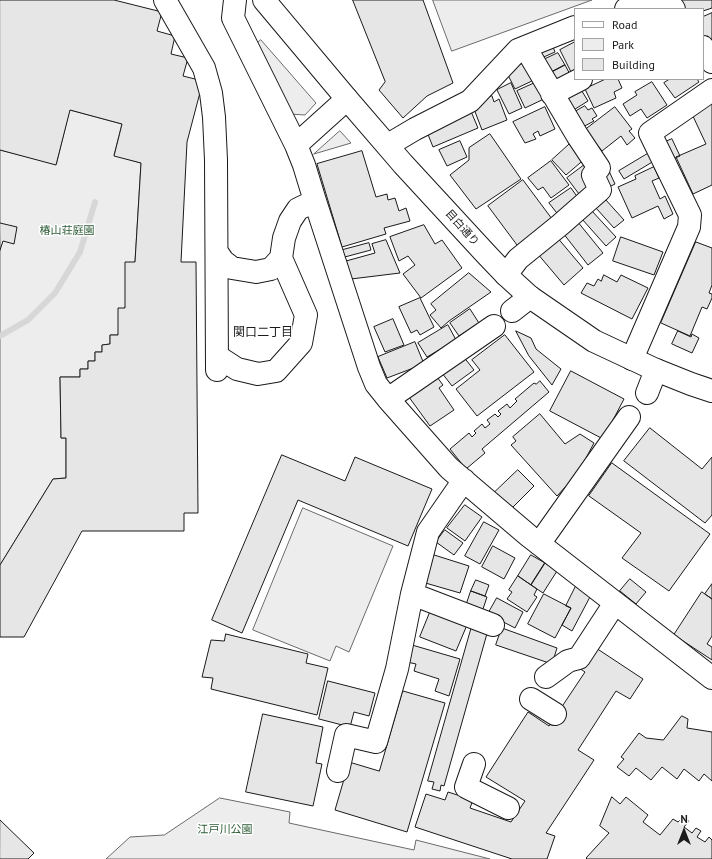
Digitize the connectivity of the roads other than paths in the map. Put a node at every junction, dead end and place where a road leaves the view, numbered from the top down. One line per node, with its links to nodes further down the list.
1 (235, 0): 15 (street)
2 (264, 0): 14 (street, 目白通り)
3 (655, 0): 5 (street); 6 (street)
4 (164, 2): 18 (street)
5 (629, 8)
6 (672, 8)
7 (574, 27): 8 (street)
8 (525, 47): 13 (street); 16 (street)
9 (704, 49): 10 (street)
10 (712, 62)
11 (579, 80): 13 (street)
12 (712, 90): 24 (street)
13 (552, 94): 20 (street)
14 (347, 99): 15 (street); 16 (street, 目白通り)
15 (296, 145): 17 (street)
16 (388, 145): 20 (street, 目白通り)
17 (314, 201): 19 (street); 28 (street)
18 (217, 252): 19 (street); 19 (street)
19 (281, 258)
20 (506, 275): 21 (street, 目白通り)
21 (530, 297): 22 (street); 24 (street, 目白通り)
22 (512, 311)
23 (494, 326): 28 (street)
24 (632, 359): 25 (street, 目白通り)
25 (656, 370): 26 (street, 目白通り); 27 (street)
26 (712, 391)
27 (647, 393)
28 (388, 399): 30 (street)
29 (629, 418): 31 (street)
30 (464, 480): 31 (street); 32 (street)
31 (539, 544): 33 (street)
32 (412, 594): 34 (street); 40 (street)
33 (616, 603): 35 (street); 36 (street)
34 (493, 625)
35 (546, 677)
36 (712, 678)
37 (531, 699): 38 (street)
38 (555, 714)
39 (474, 764): 41 (street)
40 (338, 771)
41 (508, 808)

